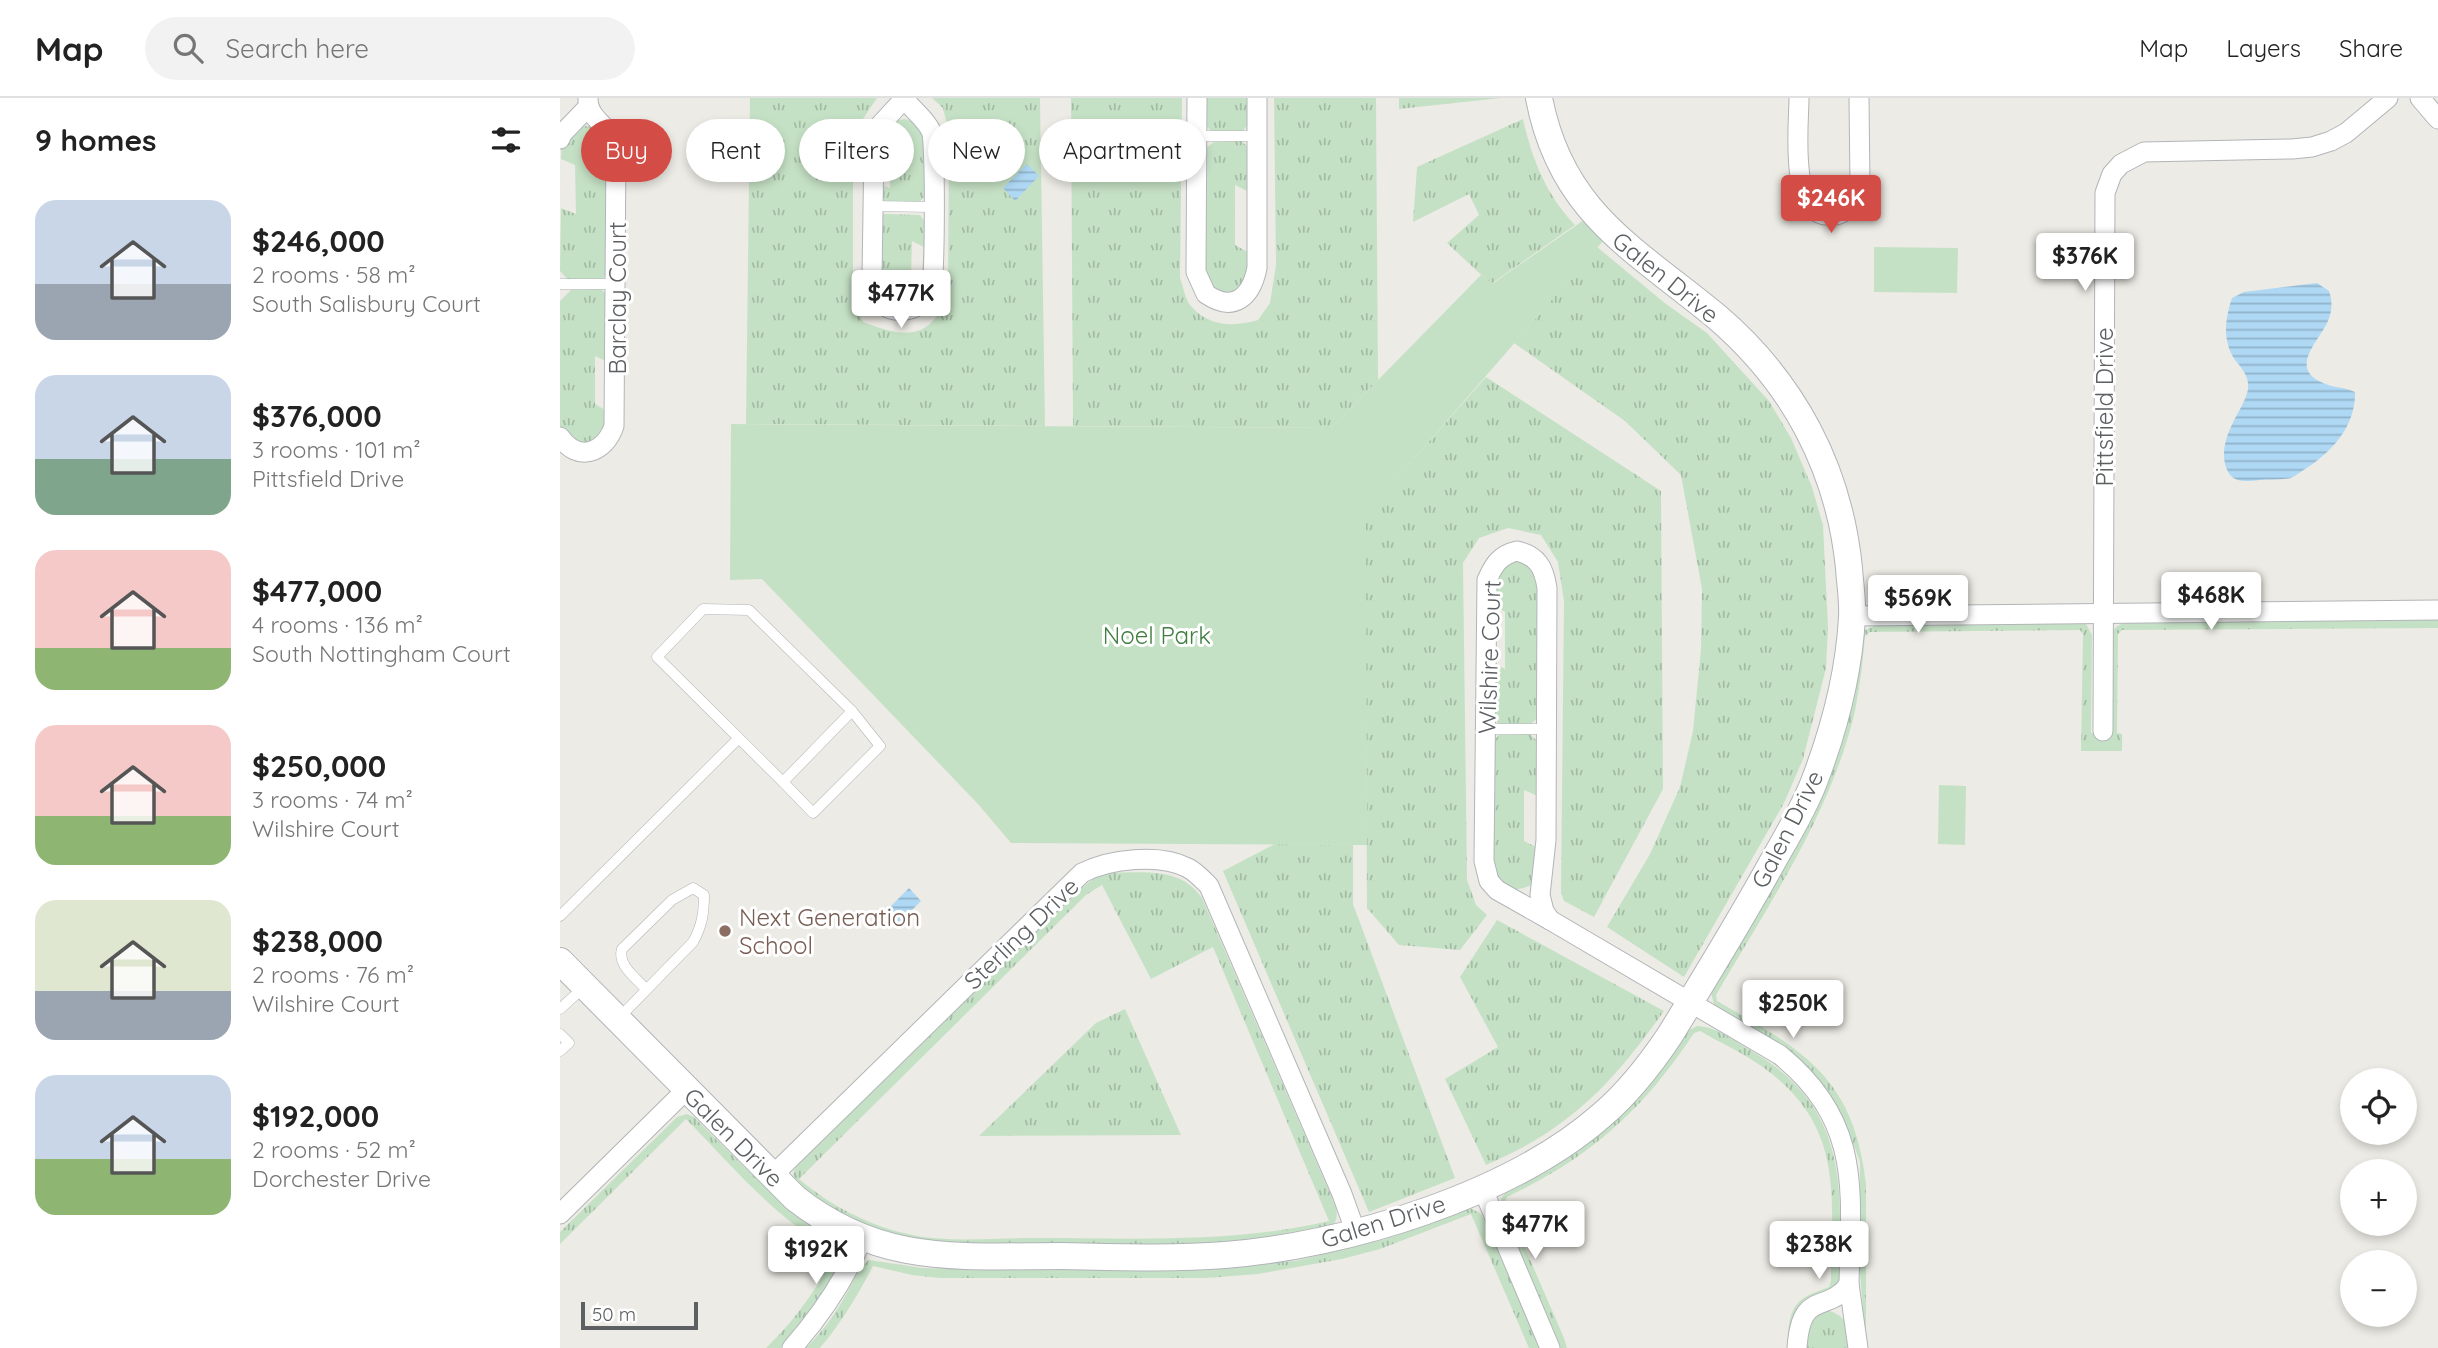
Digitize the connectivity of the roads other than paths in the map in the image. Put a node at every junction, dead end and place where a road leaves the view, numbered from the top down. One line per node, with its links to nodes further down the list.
1 (904, 98): 16 (street); 17 (street)
2 (1198, 98): 10 (street)
3 (1257, 98): 13 (street)
4 (1539, 98): 23 (street, Galen Drive)
5 (1799, 98): 6 (street)
6 (1859, 98)
7 (2388, 98): 22 (street, Pittsfield Drive)
8 (2420, 98): 11 (street)
9 (588, 103): 14 (street, Barclay Court); 19 (street, Barclay Court)
10 (1198, 119)
11 (2438, 119)
12 (1206, 136): 13 (lane)
13 (1257, 136): 15 (street)
14 (560, 139)
15 (1197, 182)
16 (873, 206): 17 (lane); 17 (street)
17 (933, 207)
18 (560, 284): 19 (lane)
19 (616, 284): 20 (street, Barclay Court)
20 (560, 437)
21 (2438, 610): 22 (street)
22 (2104, 612): 23 (street); 27 (street, Pittsfield Drive)
23 (1853, 616): 35 (street, Galen Drive)
24 (852, 711): 28 (lane); 29 (lane); 29 (lane)
25 (1485, 729): 26 (lane); 26 (street, Wilshire Court); 31 (street, Wilshire Court)
26 (1547, 729): 31 (street, Wilshire Court)
27 (2102, 731)
28 (738, 739): 29 (lane); 30 (lane)
29 (783, 782)
30 (560, 916)
31 (1550, 920): 35 (street, Wilshire Court)
32 (560, 961): 33 (street, Galen Drive)
33 (585, 986): 36 (lane); 37 (street, Galen Drive)
34 (646, 989): 34 (lane); 37 (lane)
35 (1690, 1002): 42 (street, Galen Drive); 46 (street, Wilshire Court)
36 (560, 1009)
37 (618, 1019): 40 (street, Galen Drive)
38 (560, 1034): 39 (lane)
39 (560, 1051)
40 (687, 1089): 41 (street, Galen Drive); 43 (street)
41 (772, 1175): 44 (street, Sterling Drive); 45 (street, Galen Drive)
42 (1482, 1187): 44 (street, Galen Drive); 48 (street)
43 (560, 1214)
44 (1356, 1233): 45 (street, Galen Drive)
45 (862, 1239): 47 (street)
46 (1849, 1284): 49 (street); 50 (street, Wilshire Court)
47 (792, 1348)
48 (1550, 1348)
49 (1797, 1348)
50 (1858, 1348)

